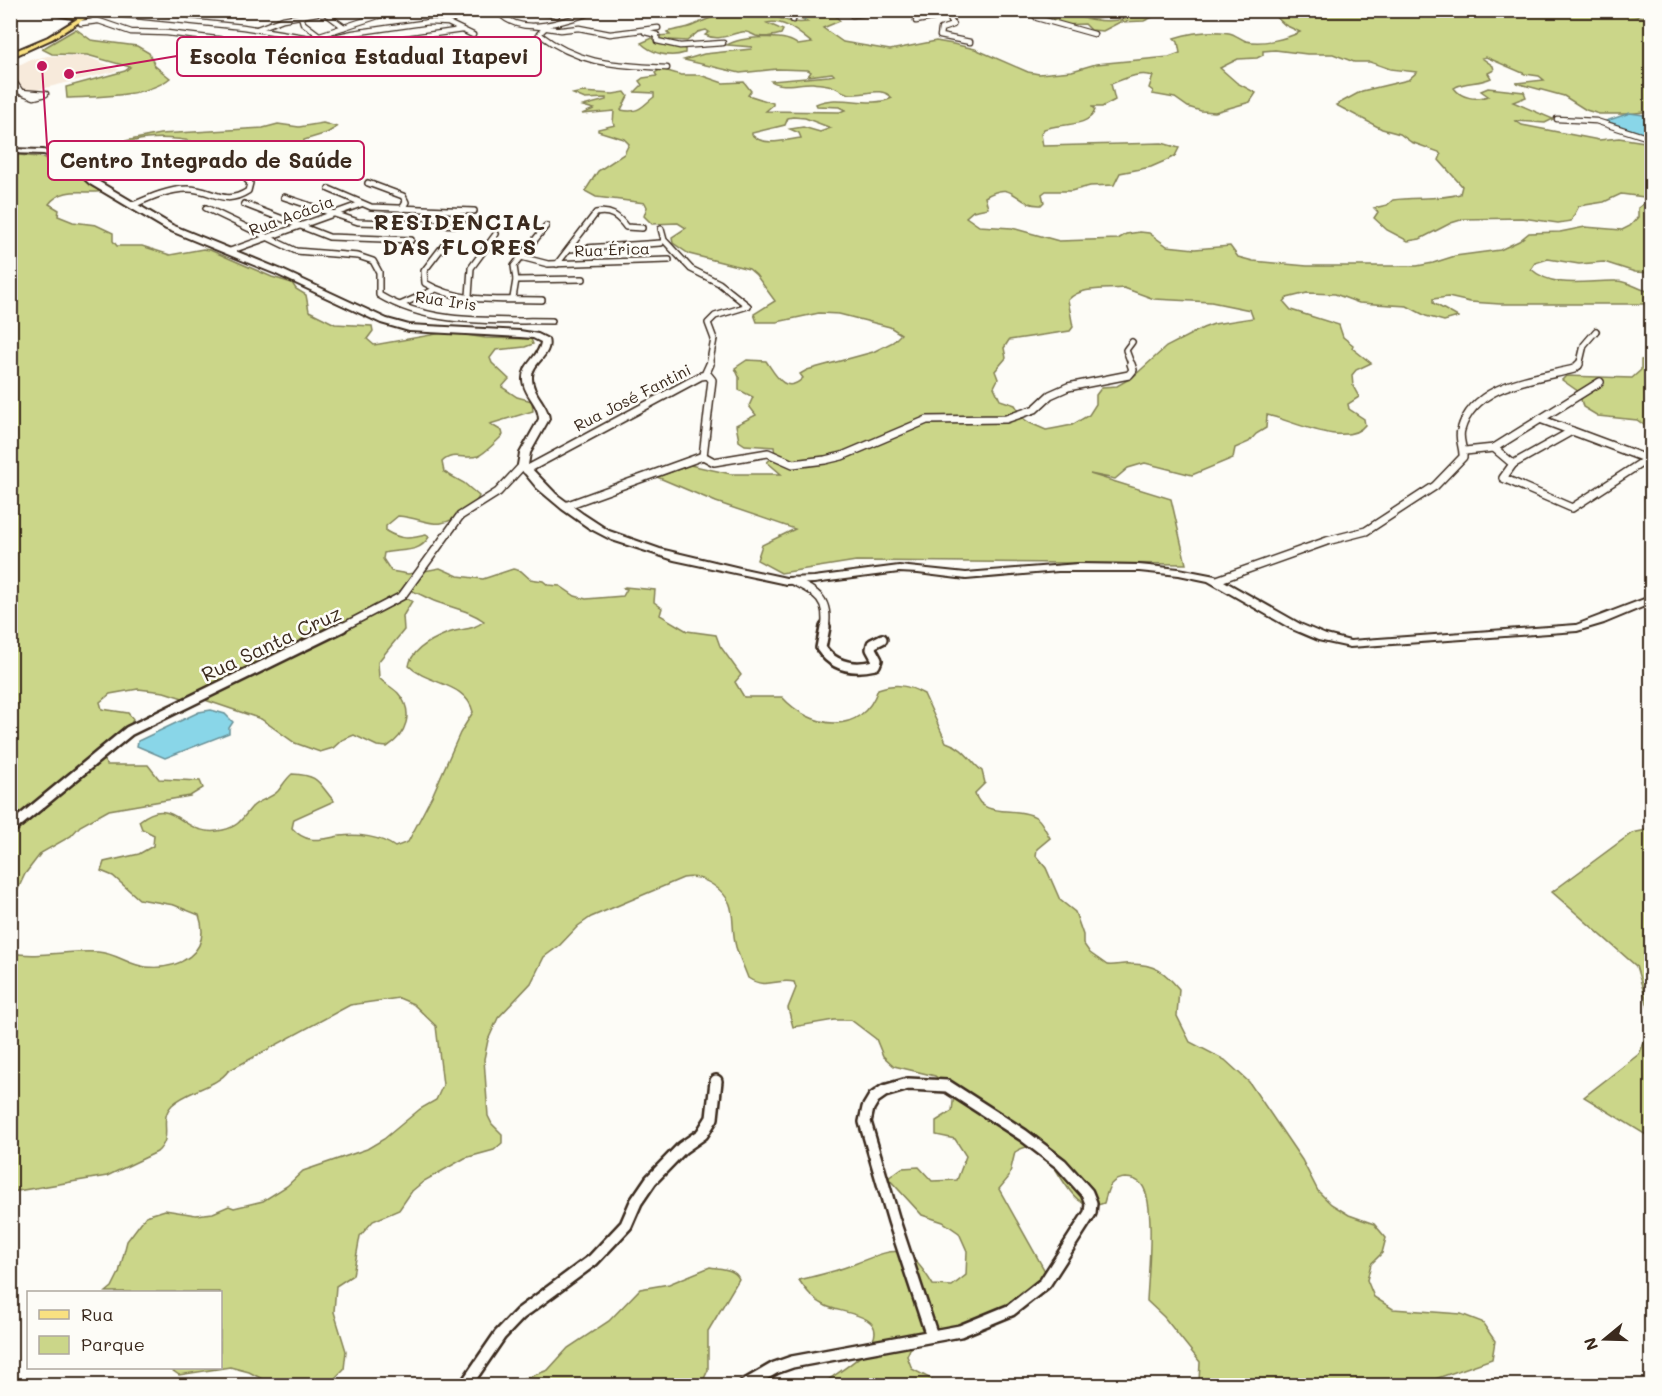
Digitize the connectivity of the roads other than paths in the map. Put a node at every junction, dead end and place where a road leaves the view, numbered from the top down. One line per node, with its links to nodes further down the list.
1 (36, 10): 16 (main road)
2 (204, 10): 22 (street); 30 (street)
3 (248, 10): 22 (street)
4 (441, 10): 26 (street)
5 (459, 10): 18 (street)
6 (528, 10): 20 (street)
7 (601, 10): 33 (street)
8 (796, 10): 27 (street)
9 (849, 10): 19 (street)
10 (897, 10): 15 (street)
11 (1030, 10): 46 (street)
12 (99, 11): 23 (street); 29 (street)
13 (322, 11): 24 (street); 38 (street)
14 (369, 11): 26 (street)
15 (883, 11): 19 (street)
16 (67, 12): 17 (main road); 17 (main road); 55 (main road)
17 (79, 12): 23 (main road)
18 (496, 12): 36 (street)
19 (867, 12)
20 (556, 13): 33 (street)
21 (947, 13): 32 (street); 52 (street)
22 (240, 14): 25 (street)
23 (89, 15): 28 (street); 34 (main road)
24 (301, 16): 41 (street); 47 (street)
25 (232, 17)
26 (371, 18): 38 (street)
27 (793, 20)
28 (98, 21): 34 (street); 45 (street)
29 (171, 21): 30 (street); 45 (street)
30 (179, 21): 35 (street)
31 (224, 21): 35 (street)
32 (916, 21)
33 (560, 22): 36 (street)
34 (81, 23): 55 (main road)
35 (216, 24): 37 (street)
36 (534, 26): 39 (street)
37 (243, 27): 41 (street); 43 (street)
38 (344, 27): 47 (street)
39 (545, 28): 44 (street); 56 (street)
40 (658, 28): 44 (street)
41 (257, 30): 50 (street)
42 (462, 30): 48 (street); 54 (street); 54 (street)
43 (235, 31)
44 (637, 32): 53 (street)
45 (167, 33): 51 (street)
46 (1094, 34)
47 (319, 35): 50 (street)
48 (473, 35)
49 (228, 36): 51 (street)
50 (310, 38): 54 (street)
51 (221, 40): 54 (street)
52 (970, 42)
53 (723, 43)
54 (290, 48)
55 (10, 57)
56 (668, 68)
57 (10, 76): 58 (street)
58 (20, 92)
59 (1557, 118): 60 (street)
60 (1652, 138)
61 (10, 151): 68 (street)
62 (247, 180): 68 (street)
63 (368, 183): 70 (street)
64 (329, 189): 67 (street)
65 (284, 197): 72 (street)
66 (243, 204): 74 (street)
67 (362, 204): 70 (street); 72 (street, Rua Acácia)
68 (133, 205): 84 (street)
69 (206, 208): 79 (street)
70 (402, 209): 71 (street)
71 (474, 211)
72 (331, 214): 73 (street); 74 (street, Rua Acácia)
73 (468, 225)
74 (299, 226): 79 (street, Rua Acácia); 80 (street)
75 (546, 226): 85 (street)
76 (642, 228): 83 (street)
77 (661, 229): 98 (street)
78 (496, 234): 91 (street)
79 (266, 238): 84 (street, Rua Acácia); 94 (street, Rua Iris)
80 (411, 240)
81 (661, 243): 83 (street)
82 (444, 245): 90 (street)
83 (570, 249): 87 (street)
84 (226, 250): 107 (street)
85 (522, 257): 87 (street, Rua Érica); 89 (street)
86 (669, 260): 87 (street, Rua Érica)
87 (557, 264)
88 (583, 279): 89 (street)
89 (516, 280): 92 (street)
90 (434, 290): 91 (street); 94 (street)
91 (469, 296): 92 (street)
92 (513, 298): 93 (street)
93 (542, 300)
94 (400, 305): 95 (street, Rua Iris)
95 (552, 321)
96 (1596, 331): 103 (street)
97 (1132, 342): 104 (street)
98 (705, 375): 104 (street, Rua José Fantini); 107 (street, Rua José Fantini)
99 (1600, 381): 100 (street)
100 (1540, 419): 101 (street); 102 (street)
101 (1572, 431): 105 (street); 106 (street)
102 (1494, 448): 103 (street); 106 (street)
103 (1465, 451): 109 (street)
104 (703, 456): 108 (street)
105 (1649, 458): 106 (street)
106 (1513, 464)
107 (524, 467): 108 (street); 113 (street, Rua Santa Cruz)
108 (565, 506): 110 (street)
109 (1217, 580): 110 (street); 111 (street)
110 (793, 581): 112 (street)
111 (1652, 599)
112 (882, 639)
113 (10, 829)
114 (716, 1081): 116 (street)
115 (932, 1336): 115 (street); 117 (street)
116 (465, 1386)
117 (744, 1386)

